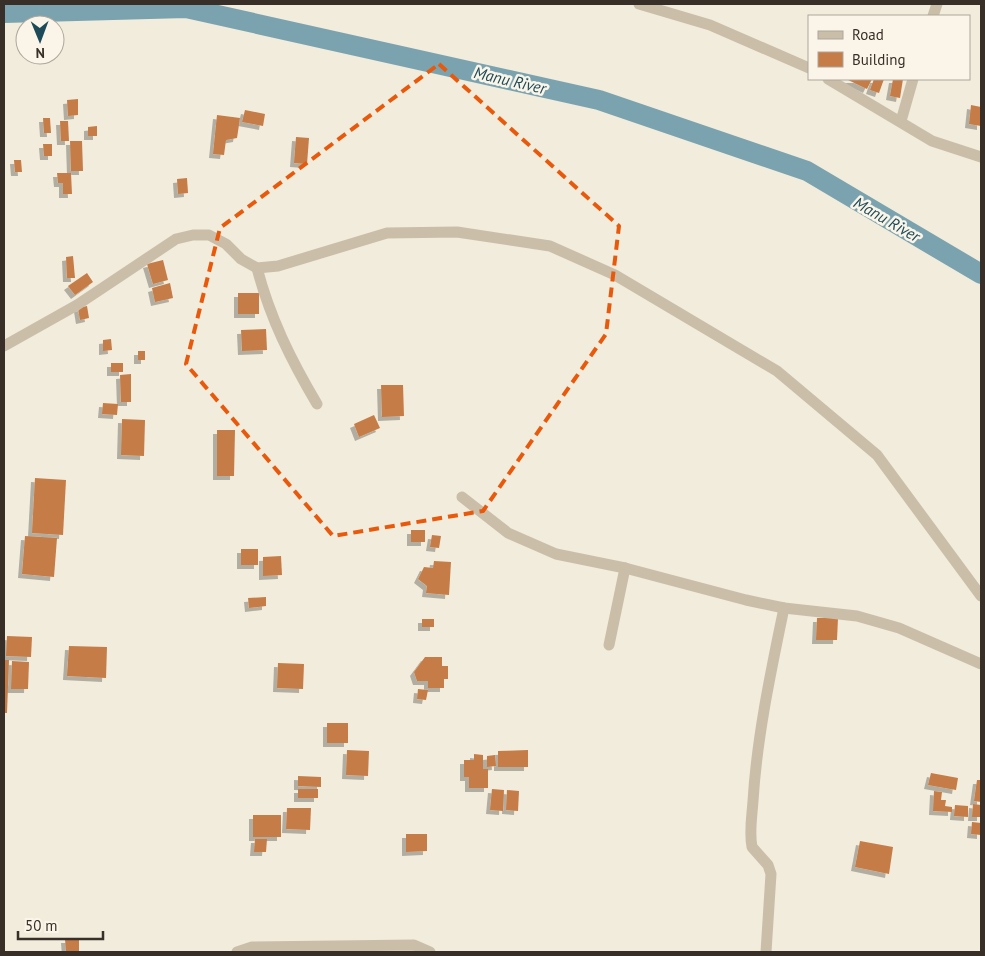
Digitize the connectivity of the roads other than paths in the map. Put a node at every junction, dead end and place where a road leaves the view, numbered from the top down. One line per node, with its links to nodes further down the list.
1 (640, 4): 2 (street)
2 (808, 68)
3 (830, 80): 5 (street)
4 (913, 80): 5 (street)
5 (901, 121): 6 (street)
6 (981, 158)
7 (257, 268): 8 (street); 9 (street); 12 (street)
8 (4, 346)
9 (317, 404)
10 (462, 497): 11 (street)
11 (625, 568): 13 (street); 14 (street)
12 (981, 596)
13 (784, 608): 15 (street); 18 (street)
14 (608, 645)
15 (981, 664)
16 (237, 952): 17 (street)
17 (430, 952)
18 (766, 952)

